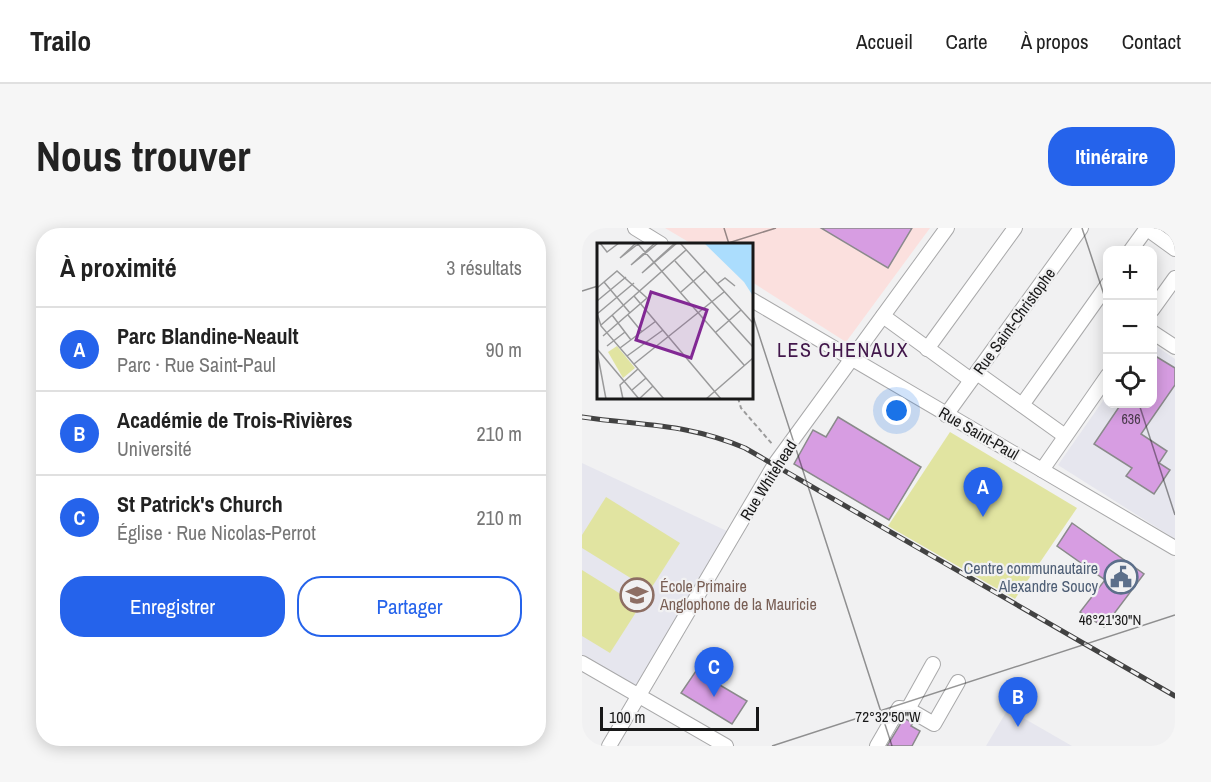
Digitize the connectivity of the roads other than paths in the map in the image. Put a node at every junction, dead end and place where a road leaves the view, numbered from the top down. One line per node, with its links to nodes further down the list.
1 (635, 228): 6 (street)
2 (947, 228): 13 (street, Rue Whitehead)
3 (1015, 228): 16 (street)
4 (1081, 228): 18 (street, Rue Saint-Christophe)
5 (1146, 228): 7 (street); 8 (street)
6 (659, 243)
7 (1134, 246)
8 (1175, 249)
9 (1175, 278): 12 (street)
10 (1103, 290): 20 (street)
11 (753, 301): 17 (street, Rue Saint-Paul)
12 (1157, 303)
13 (883, 316): 16 (street); 17 (street, Rue Whitehead)
14 (1157, 335): 15 (street)
15 (1175, 347)
16 (927, 349): 18 (street)
17 (850, 360): 21 (street, Rue Saint-Paul); 28 (street, Rue Whitehead)
18 (974, 376): 20 (street); 21 (street, Rue Saint-Christophe)
19 (1103, 381): 22 (street)
20 (1023, 405): 22 (street)
21 (946, 415): 23 (street, Rue Saint-Paul)
22 (1065, 436): 23 (street)
23 (1042, 470): 24 (street, Rue Saint-Paul)
24 (1175, 548)
25 (582, 663): 28 (street)
26 (933, 664): 29 (street)
27 (958, 682): 29 (street)
28 (638, 698): 30 (street, Rue Whitehead); 31 (street)
29 (908, 709): 32 (street)
30 (609, 746)
31 (726, 746)
32 (877, 746)

